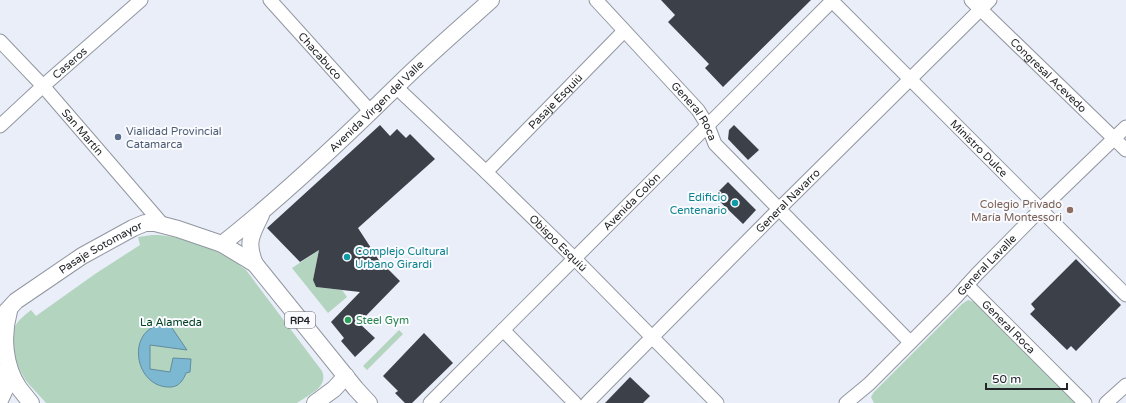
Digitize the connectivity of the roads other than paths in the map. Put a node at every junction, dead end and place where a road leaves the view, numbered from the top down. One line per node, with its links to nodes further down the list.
1 (141, 0): 12 (street, Caseros)
2 (270, 0): 14 (street, Chacabuco)
3 (491, 0): 13 (main road, Avenida Virgen del Valle)
4 (596, 0): 9 (street, General Roca)
5 (971, 0): 8 (street, Congresal Acevedo)
6 (990, 0): 8 (street, General Navarro)
7 (832, 1): 11 (street, Ministro Dulce); 16 (street, Avenida Colón)
8 (981, 9): 11 (street, General Navarro); 18 (street, Congresal Acevedo)
9 (624, 31): 16 (street, General Roca); 20 (street, Pasaje Esquiú)
10 (0, 41): 12 (street, San Martín)
11 (909, 80): 21 (street, General Navarro); 22 (street, Ministro Dulce)
12 (43, 86): 15 (street, Caseros); 24 (street, San Martín)
13 (396, 87): 14 (main road, Avenida Virgen del Valle); 20 (street, Obispo Esquiú)
14 (371, 112): 23 (main road, Avenida Virgen del Valle)
15 (0, 126)
16 (708, 126): 21 (street, General Roca); 26 (street, Avenida Colón)
17 (1126, 127): 18 (street, General Lavalle)
18 (1115, 138): 19 (street, Congresal Acevedo); 22 (street, General Lavalle)
19 (1126, 150)
20 (486, 172): 26 (street, Obispo Esquiú)
21 (780, 209): 33 (street, General Navarro); 34 (street, General Roca)
22 (1041, 209): 28 (street, General Lavalle); 29 (street, Ministro Dulce)
23 (262, 212): 25 (main road, Avenida Virgen del Valle); 27 (main road, Avenida Virgen del Valle)
24 (163, 225): 25 (main road, Pasaje Sotomayor); 30 (main road, Pasaje Sotomayor)
25 (222, 244): 27 (main road, RP4)
26 (575, 259): 32 (street, Avenida Colón); 33 (street, Obispo Esquiú)
27 (255, 264): 35 (main road, RP4)
28 (967, 285): 34 (street, General Lavalle); 47 (street, General Roca)
29 (1126, 295)
30 (11, 306): 31 (main road, Pasaje Sotomayor); 37 (main road)
31 (0, 321)
32 (504, 330): 43 (street, Avenida Colón); 44 (street)
33 (652, 338): 45 (street, General Navarro); 46 (street, Obispo Esquiú)
34 (910, 342): 39 (street, General Lavalle)
35 (346, 376): 41 (main road); 42 (main road, RP4)
36 (1126, 385): 48 (street)
37 (17, 389): 38 (main road); 40 (main road)
38 (0, 400)
39 (854, 401)
40 (5, 403)
41 (314, 403)
42 (369, 403)
43 (430, 403)
44 (575, 403)
45 (587, 403)
46 (717, 403)
47 (1085, 403)
48 (1106, 403)

